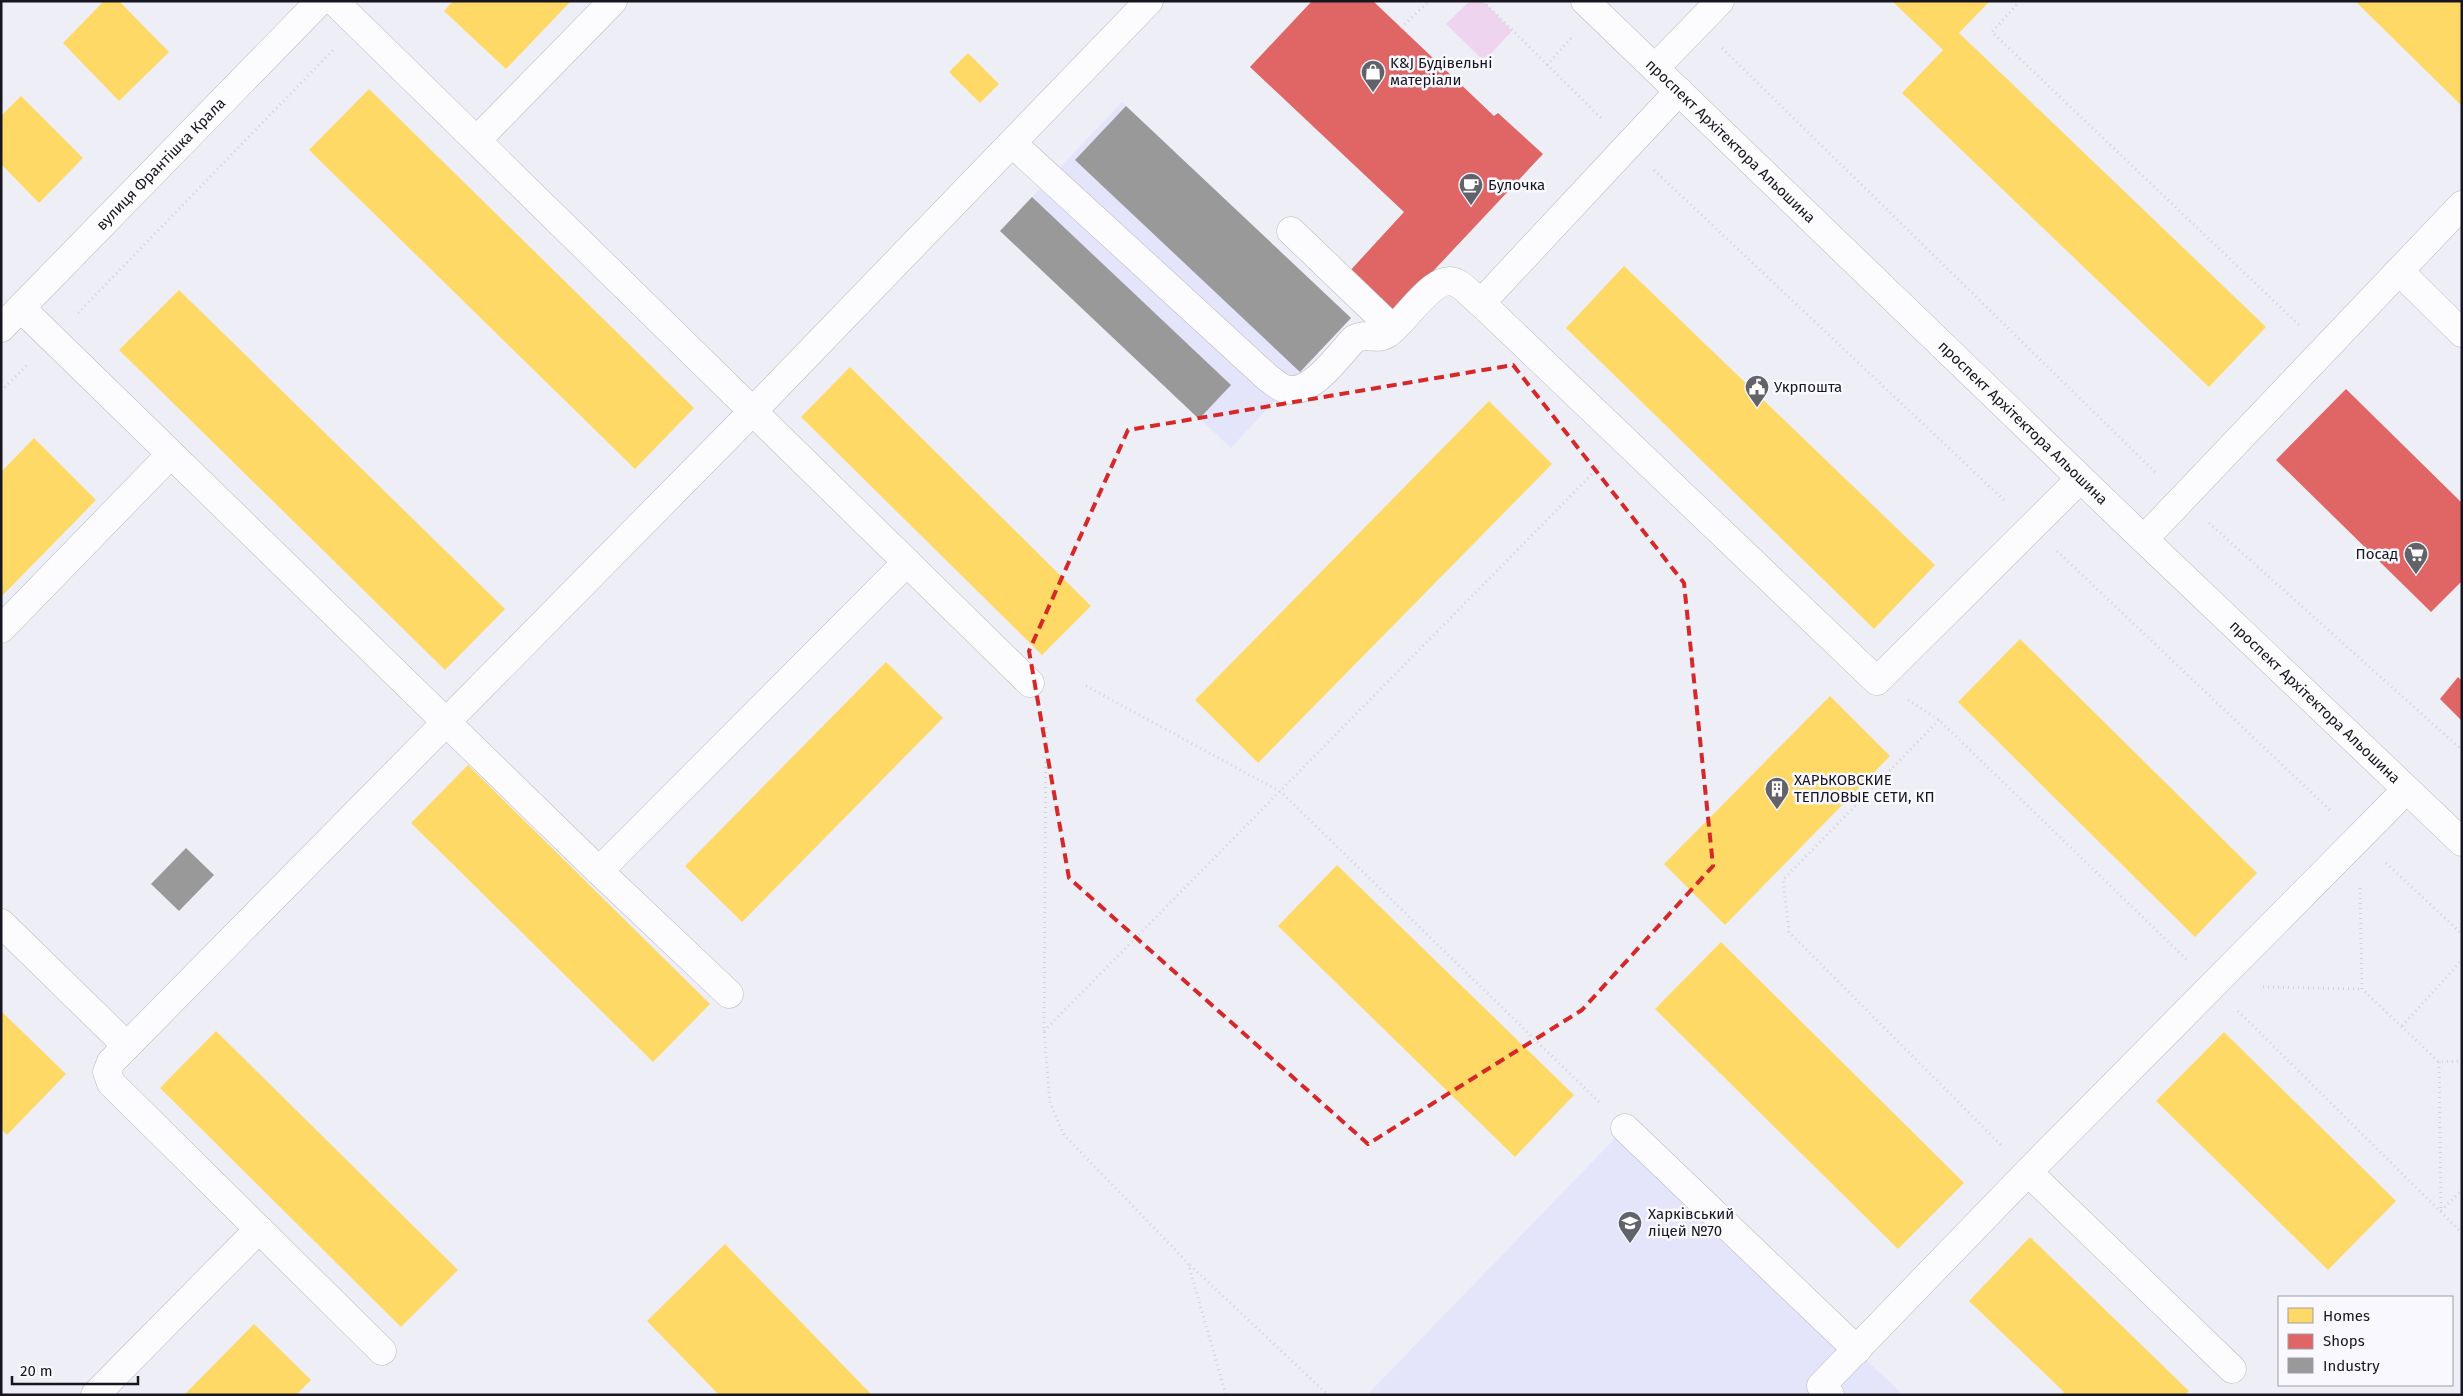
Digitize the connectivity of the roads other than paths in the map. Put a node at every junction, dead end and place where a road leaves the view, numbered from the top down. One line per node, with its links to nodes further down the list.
1 (320, 1): 15 (street, вулиця Франтішка Крала)
2 (334, 1): 9 (street)
3 (613, 1): 9 (street)
4 (1148, 1): 10 (street)
5 (1585, 1): 7 (street, проспект Архітектора Альошина)
6 (1720, 1): 7 (street)
7 (1655, 68): 8 (street, проспект Архітектора Альошина)
8 (1679, 91): 14 (street); 21 (street, проспект Архітектора Альошина)
9 (476, 140): 19 (street)
10 (1012, 143): 17 (street); 19 (street)
11 (2462, 205): 13 (street)
12 (1291, 231): 17 (street)
13 (2399, 271): 18 (street); 22 (street)
14 (1480, 303): 17 (street); 21 (street)
15 (21, 308): 16 (street, вулиця Франтішка Крала); 20 (street)
16 (1, 328)
17 (1393, 328)
18 (2462, 333)
19 (754, 410): 23 (street); 26 (street)
20 (171, 454): 24 (street); 26 (street)
21 (2080, 479): 22 (street, проспект Архітектора Альошина)
22 (2144, 539): 27 (street, проспект Архітектора Альошина)
23 (907, 562): 25 (street); 29 (street)
24 (1, 629)
25 (1030, 683)
26 (446, 722): 29 (street); 32 (street)
27 (2406, 790): 28 (street, проспект Архітектора Альошина); 34 (street)
28 (2462, 842)
29 (599, 871): 31 (street)
30 (1, 923): 32 (street)
31 (729, 994)
32 (127, 1046): 35 (street)
33 (1625, 1128): 36 (street)
34 (2028, 1172): 36 (street); 38 (street)
35 (259, 1229): 37 (street); 39 (street)
36 (1856, 1350): 40 (street)
37 (382, 1351)
38 (2232, 1369)
39 (95, 1395)
40 (1830, 1395)

